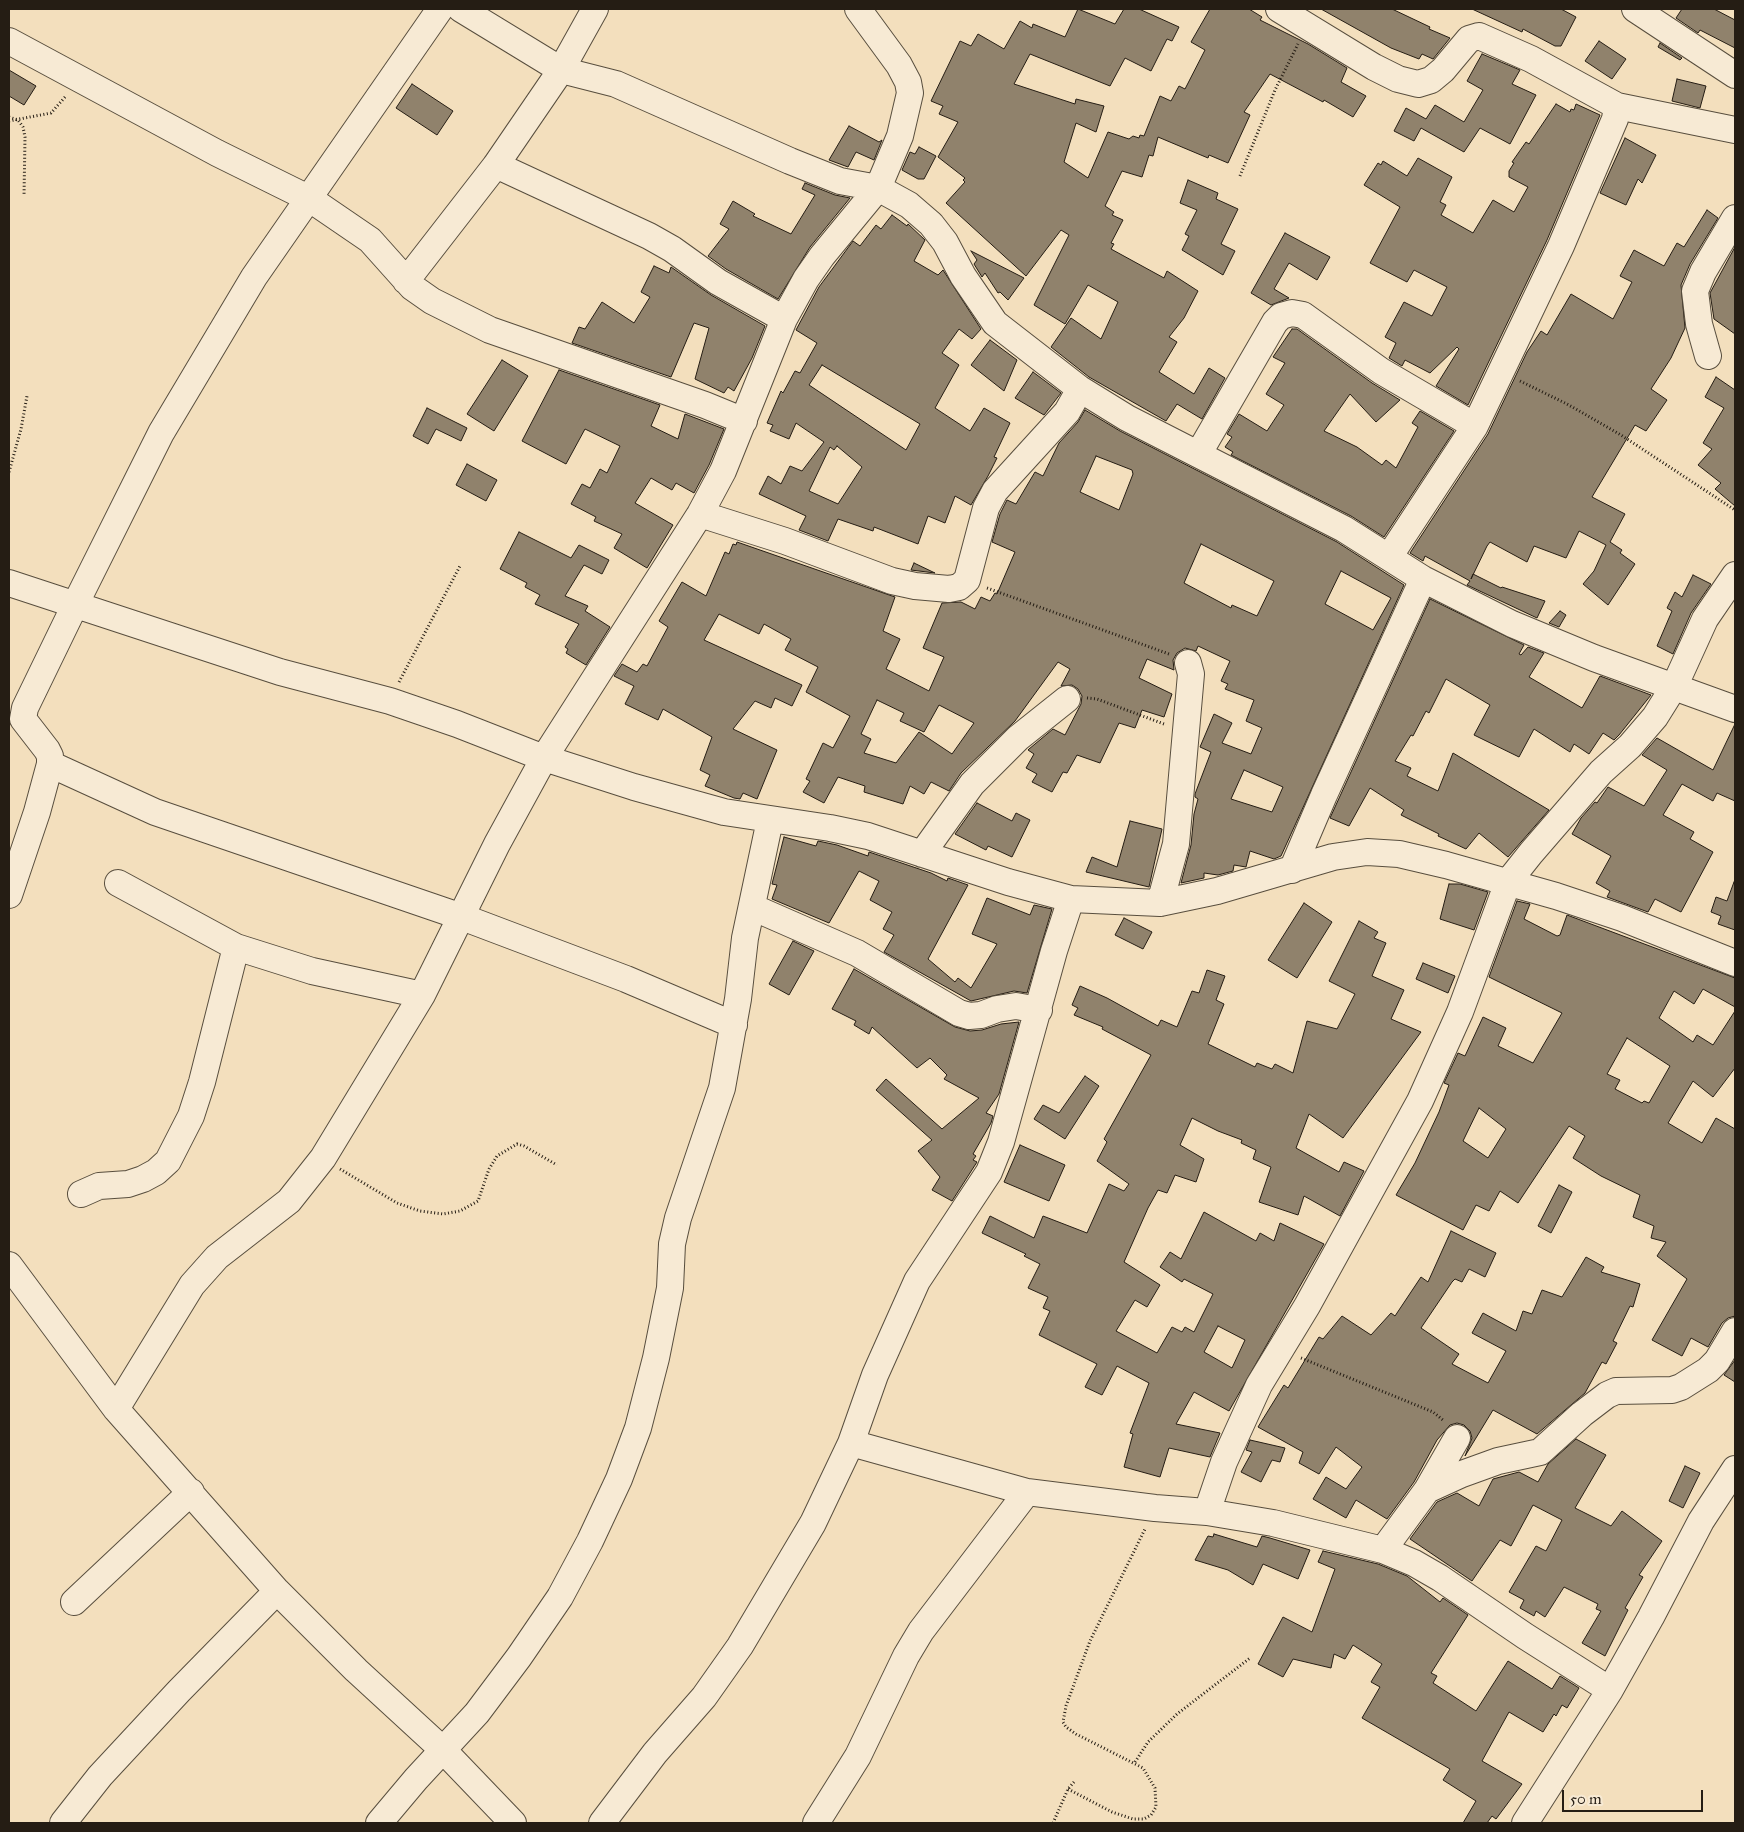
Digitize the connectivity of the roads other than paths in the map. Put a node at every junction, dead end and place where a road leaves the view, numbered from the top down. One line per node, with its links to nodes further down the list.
1 (440, 9): 14 (street)
2 (461, 9): 8 (street)
3 (595, 9): 8 (street)
4 (858, 9): 13 (street)
5 (1279, 9): 10 (street)
6 (1635, 9): 9 (street)
7 (9, 41): 14 (street)
8 (562, 70): 12 (street); 13 (street)
9 (1735, 75)
10 (1617, 106): 11 (street); 21 (street)
11 (1735, 130)
12 (496, 165): 16 (street); 17 (street)
13 (878, 188): 17 (street); 19 (street)
14 (310, 199): 16 (street); 28 (street)
15 (1735, 218): 18 (street)
16 (406, 281): 20 (street)
17 (784, 319): 20 (street)
18 (1708, 356)
19 (1080, 390): 22 (street); 23 (street)
20 (744, 421): 23 (street)
21 (1475, 426): 22 (street); 24 (street)
22 (1199, 453): 24 (street)
23 (700, 514): 33 (street)
24 (1389, 557): 26 (street)
25 (1735, 575): 30 (street)
26 (1423, 579): 30 (street); 37 (street)
27 (9, 583): 28 (street)
28 (75, 605): 33 (street); 34 (street)
29 (1188, 663): 42 (street)
30 (1675, 685): 32 (street); 38 (street)
31 (1067, 699): 36 (street)
32 (1735, 708)
33 (544, 758): 35 (street); 44 (street)
34 (50, 764): 40 (street); 44 (street)
35 (770, 820): 36 (street); 43 (street)
36 (922, 854): 41 (street)
37 (1292, 870): 38 (street); 42 (street)
38 (1508, 882): 46 (street); 60 (street)
39 (118, 883): 45 (street)
40 (9, 895)
41 (1071, 899): 42 (street); 48 (street)
42 (1160, 903)
43 (752, 907): 48 (street); 49 (street)
44 (462, 917): 47 (street); 49 (street)
45 (236, 947): 47 (street); 50 (street)
46 (1735, 962)
47 (422, 995): 53 (street)
48 (1039, 1010): 55 (street)
49 (734, 1025): 65 (street)
50 (81, 1194)
51 (9, 1265): 53 (street)
52 (1735, 1331): 57 (street)
53 (116, 1409): 58 (street)
54 (1457, 1438): 57 (street)
55 (851, 1443): 59 (street); 69 (street)
56 (1735, 1469): 64 (street)
57 (1427, 1490): 61 (street)
58 (191, 1492): 62 (street); 63 (street)
59 (1027, 1492): 60 (street); 70 (street)
60 (1207, 1512): 61 (street)
61 (1384, 1550): 64 (street)
62 (277, 1591): 65 (street); 66 (street)
63 (74, 1602)
64 (1610, 1690): 71 (street)
65 (443, 1750): 67 (street); 68 (street)
66 (62, 1823)
67 (379, 1823)
68 (513, 1823)
69 (602, 1823)
70 (816, 1823)
71 (1525, 1823)

